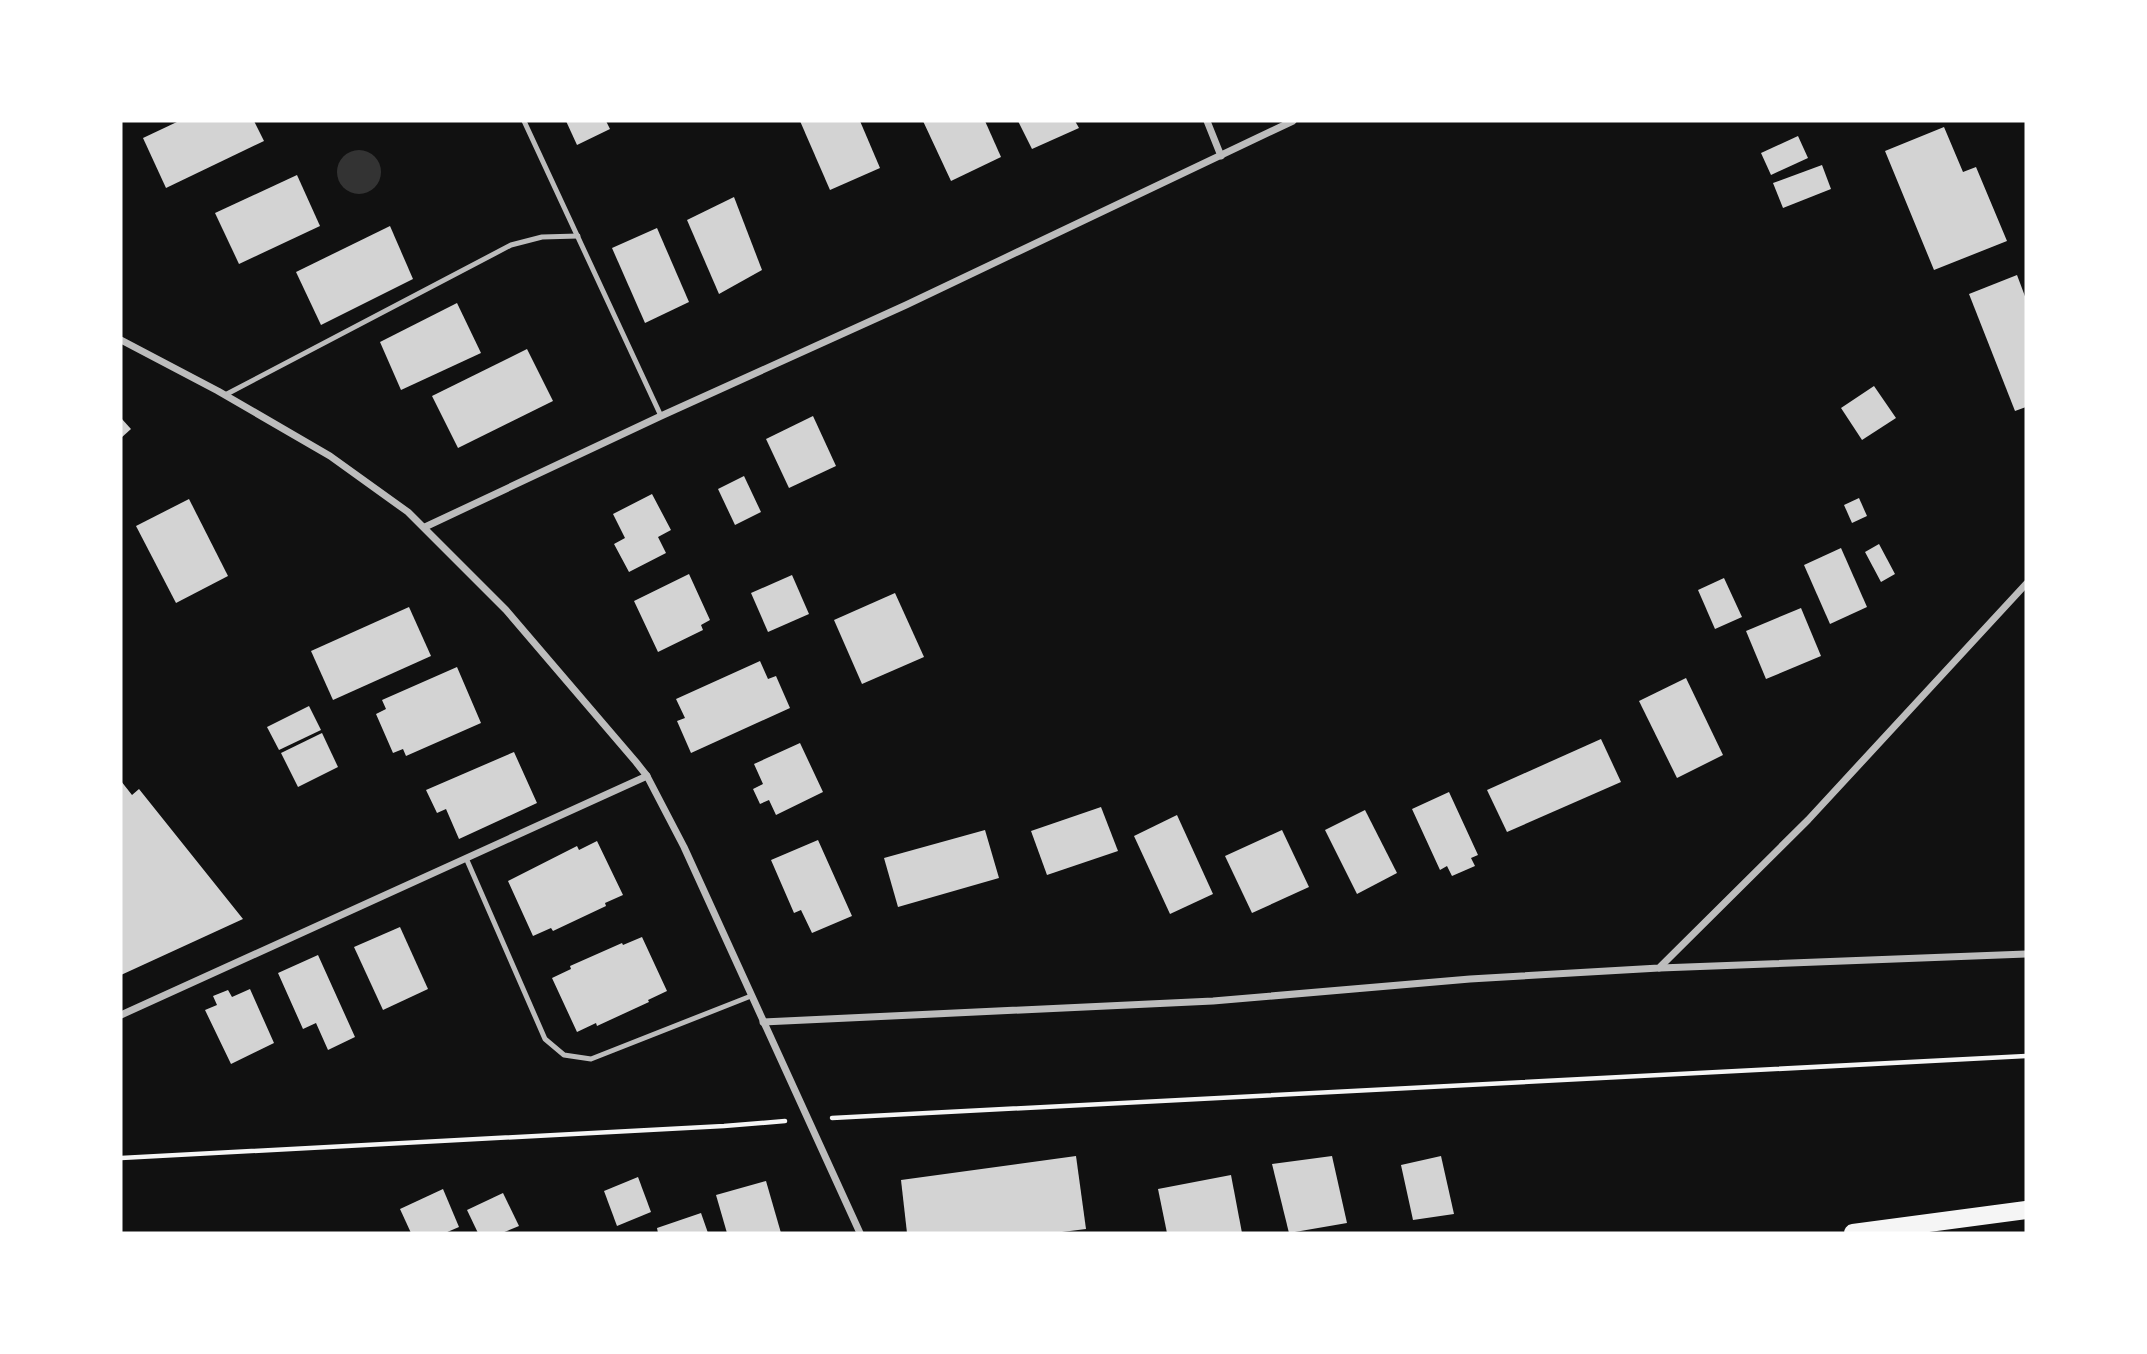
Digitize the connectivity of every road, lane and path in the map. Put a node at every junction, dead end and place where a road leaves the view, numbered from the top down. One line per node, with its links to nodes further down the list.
1 (524, 121): 5 (lane)
2 (1207, 121): 4 (street)
3 (1293, 121): 4 (street)
4 (1221, 156): 8 (street)
5 (578, 236): 7 (lane); 8 (lane)
6 (121, 340): 7 (street)
7 (225, 396): 9 (street)
8 (661, 416): 9 (street)
9 (425, 527): 11 (street)
10 (2026, 584): 14 (street)
11 (647, 776): 12 (street); 15 (street)
12 (466, 858): 15 (lane); 16 (street)
13 (2026, 954): 14 (street)
14 (1659, 968): 17 (street)
15 (751, 996): 17 (street)
16 (121, 1015)
17 (763, 1022): 23 (street)
18 (2026, 1056): 19 (path)
19 (825, 1118)
20 (785, 1121): 21 (path)
21 (121, 1158)
22 (2026, 1210): 24 (main road)
23 (860, 1233)
24 (1853, 1233)

